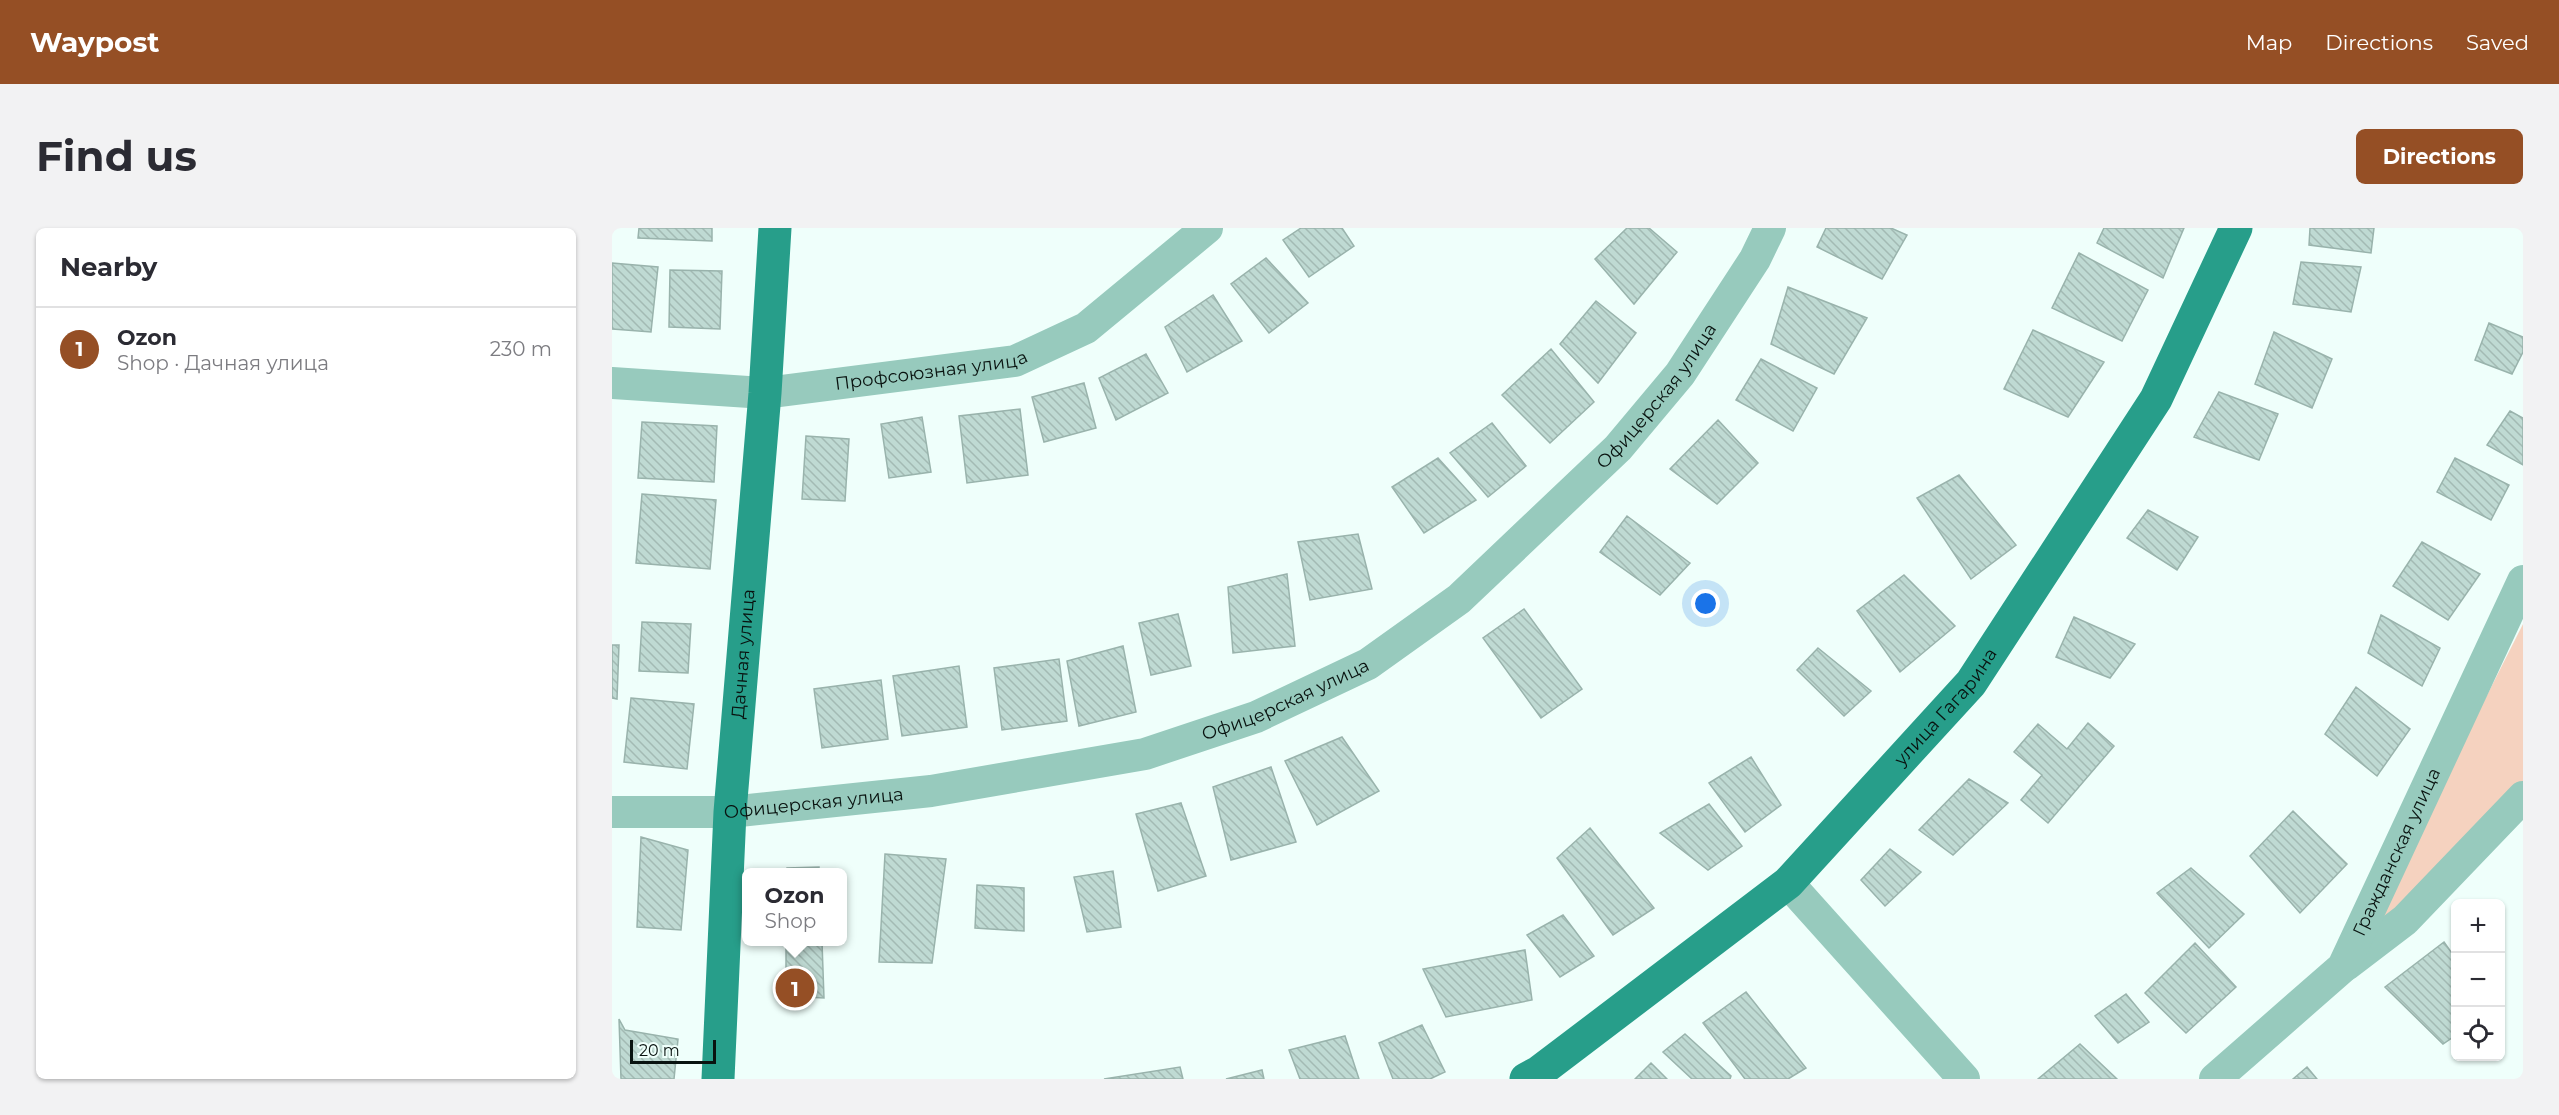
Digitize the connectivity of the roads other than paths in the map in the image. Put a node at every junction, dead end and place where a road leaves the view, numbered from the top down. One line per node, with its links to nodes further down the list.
1 (775, 228): 6 (main road, Дачная улица)
2 (1207, 228): 6 (street, Профсоюзная улица)
3 (1770, 228): 10 (street, Офицерская улица)
4 (2236, 228): 11 (main road, улица Гагарина)
5 (612, 383): 6 (street, Профсоюзная улица)
6 (765, 393): 10 (main road, Дачная улица)
7 (2523, 581): 12 (street, Гражданская улица)
8 (2523, 797): 12 (street)
9 (612, 812): 10 (street, Офицерская улица)
10 (730, 812): 13 (main road, Дачная улица)
11 (1788, 883): 14 (main road, улица Гагарина); 15 (street)
12 (2343, 967): 16 (street, Гражданская улица)
13 (718, 1079)
14 (1526, 1079)
15 (1964, 1079)
16 (2215, 1079)

